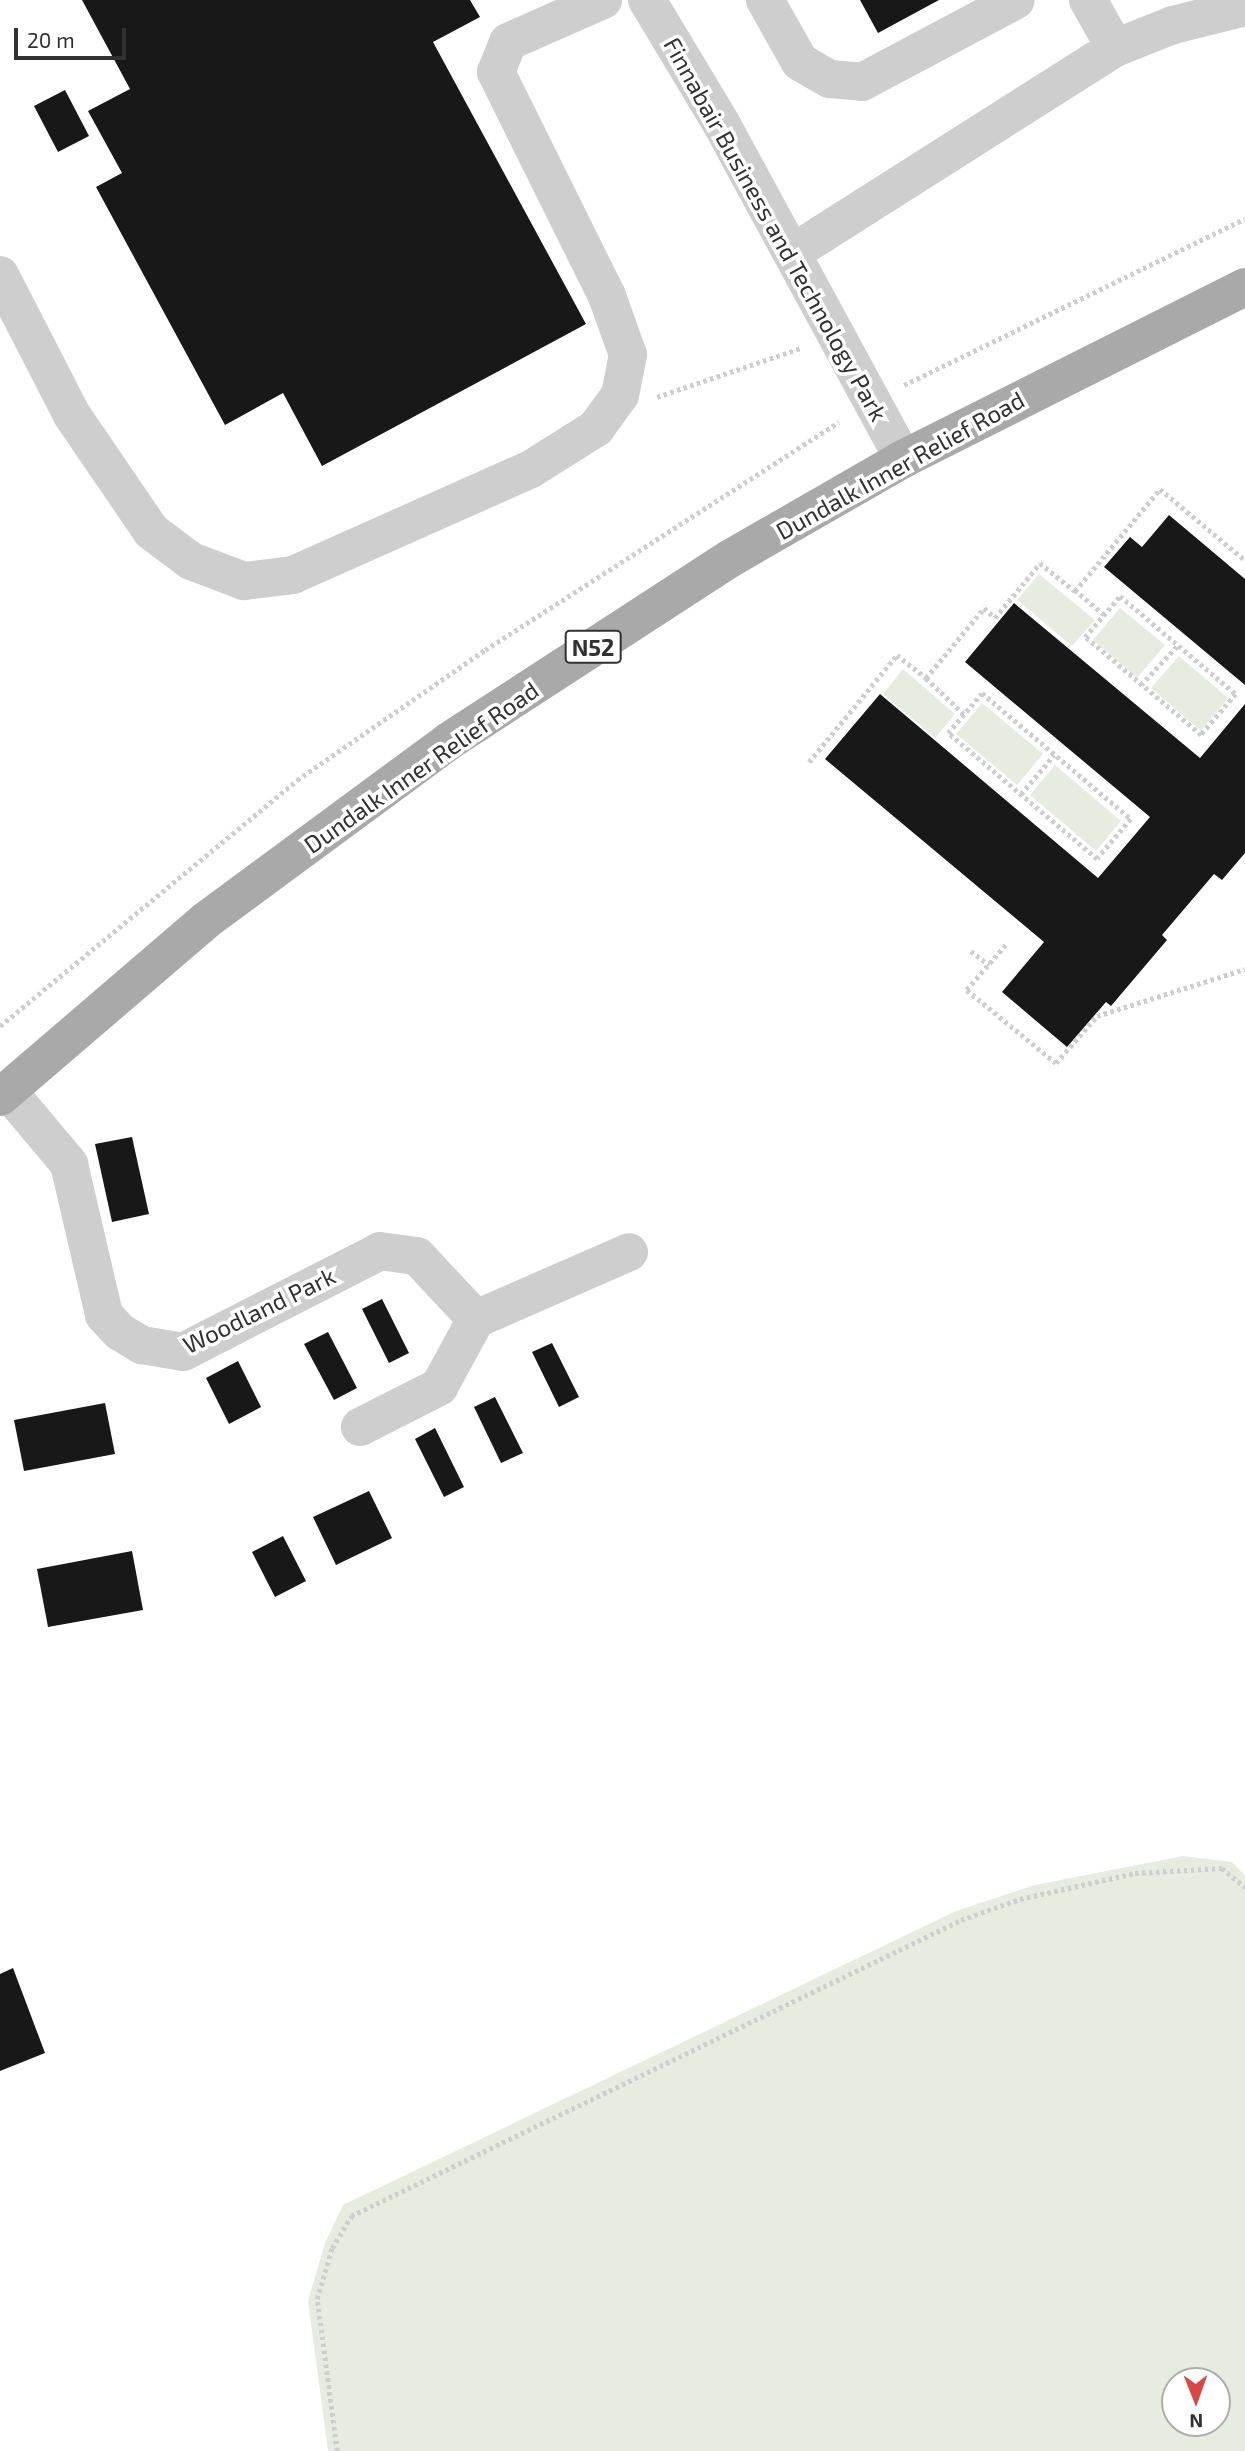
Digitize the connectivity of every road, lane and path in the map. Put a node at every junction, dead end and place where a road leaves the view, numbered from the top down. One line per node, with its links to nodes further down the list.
1 (603, 0): 12 (street)
2 (647, 0): 8 (street, Finnabair Business and Technology Park)
3 (765, 0): 4 (street)
4 (1016, 0)
5 (1088, 0): 7 (street)
6 (1245, 7): 7 (street)
7 (1115, 48): 8 (street)
8 (792, 253): 11 (street, Finnabair Business and Technology Park)
9 (0, 275): 12 (street)
10 (1245, 287): 13 (main road, Dundalk Inner Relief Road / N52)
11 (835, 335): 12 (path); 13 (street, Finnabair Business and Technology Park)
12 (607, 412)
13 (903, 459): 28 (main road, Dundalk Inner Relief Road / N52)
14 (1245, 560): 15 (path)
15 (1074, 591): 16 (path); 18 (path)
16 (1104, 615): 17 (path); 19 (path)
17 (1178, 645): 19 (path); 19 (path)
18 (926, 678): 20 (path); 22 (path)
19 (1141, 685)
20 (964, 714): 21 (path); 23 (path)
21 (1055, 755): 23 (path); 23 (path)
22 (809, 762)
23 (1021, 794)
24 (1006, 945): 26 (path)
25 (971, 951): 26 (path)
26 (989, 965): 27 (path)
27 (1245, 969)
28 (4, 1094): 30 (street, Woodland Park)
29 (629, 1252): 30 (street)
30 (476, 1320): 31 (street)
31 (360, 1427)
32 (1245, 1887): 33 (path)
33 (337, 2451)

